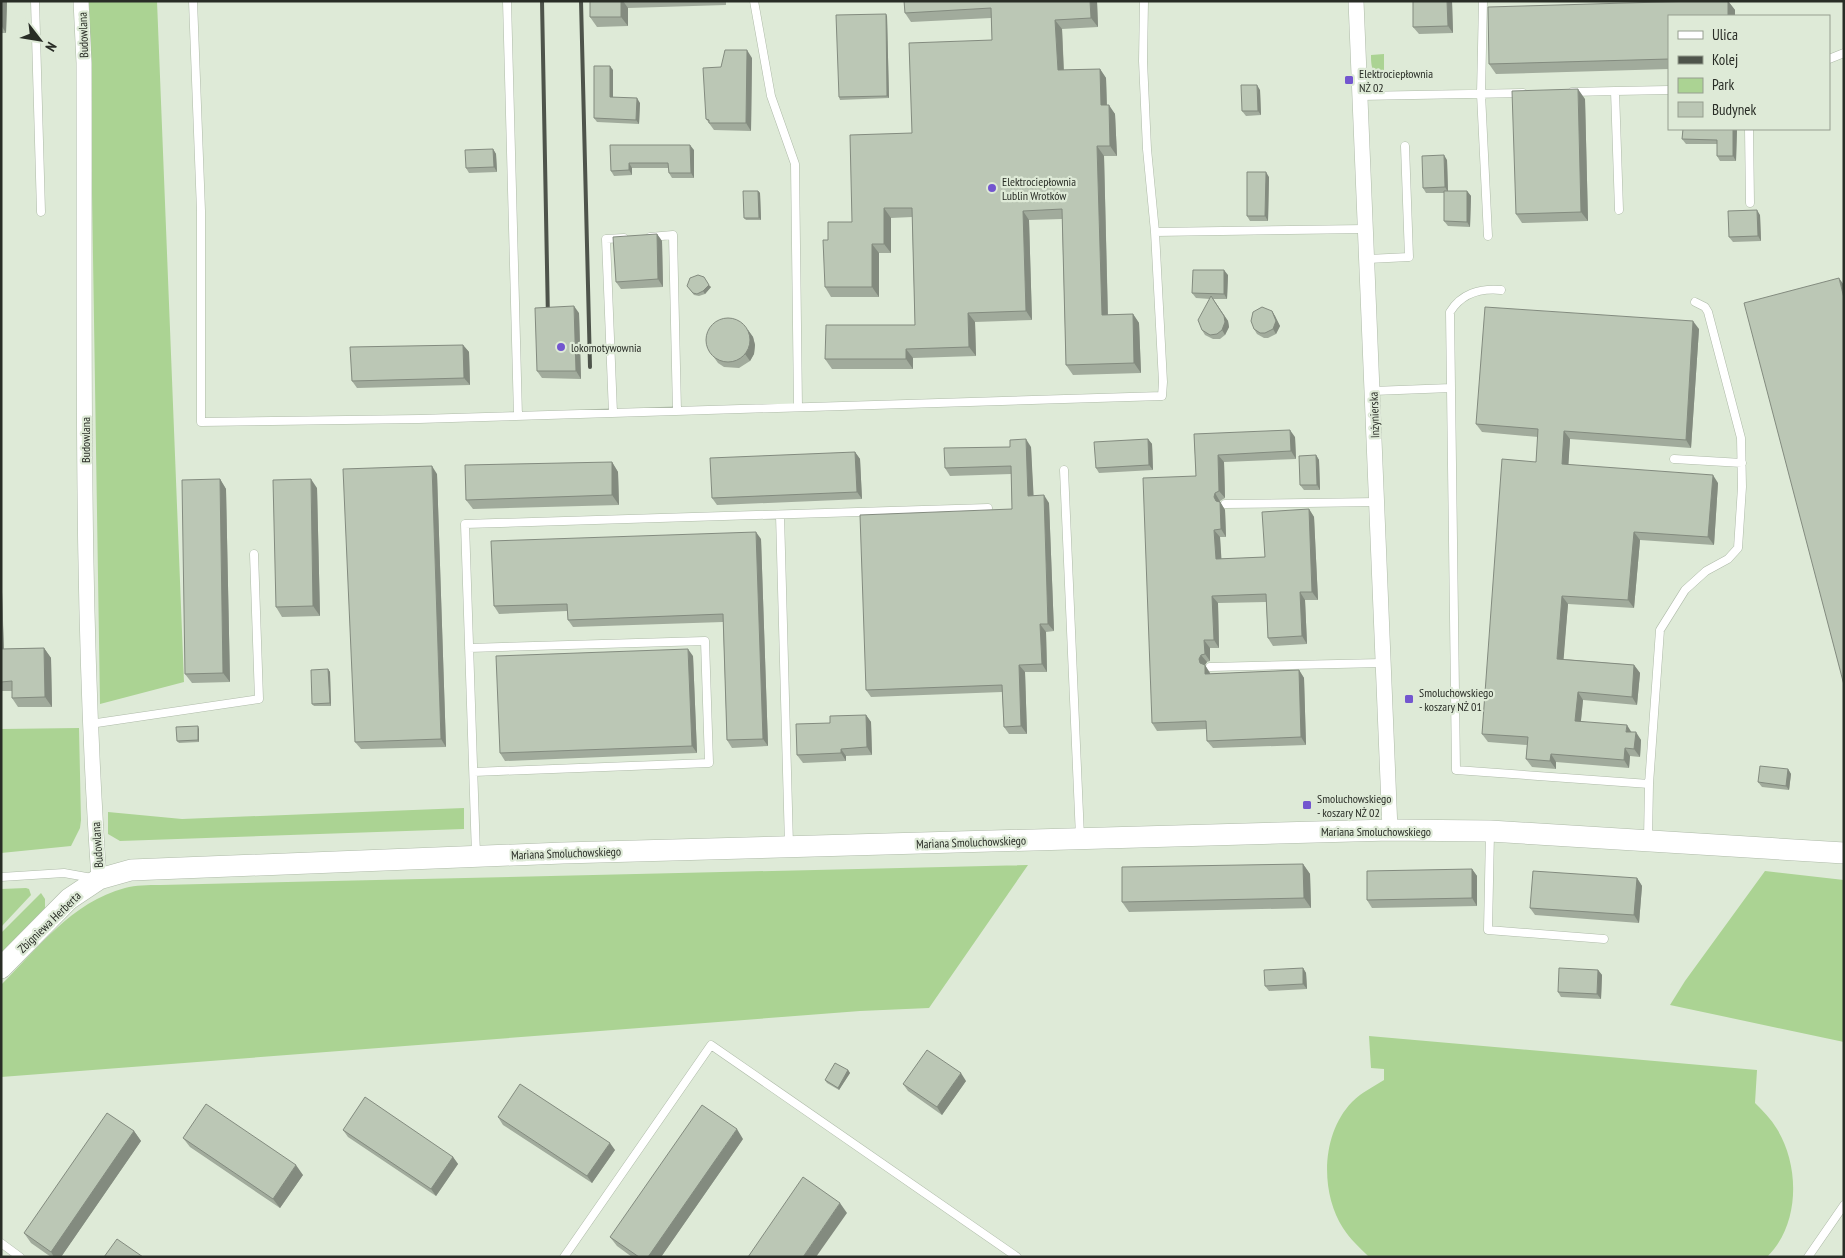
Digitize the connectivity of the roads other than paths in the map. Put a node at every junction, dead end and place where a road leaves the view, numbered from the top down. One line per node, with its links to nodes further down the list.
1 (35, 1): 21 (lane)
2 (81, 1): 47 (street, Budowlana)
3 (193, 1): 35 (lane)
4 (507, 1): 35 (lane)
5 (754, 1): 32 (lane)
6 (1144, 1): 23 (lane)
7 (1356, 1): 16 (street, Inżynierska)
8 (1483, 1): 15 (lane)
9 (1844, 53): 10 (lane)
10 (1830, 59)
11 (1668, 90): 12 (lane)
12 (1615, 91): 13 (lane); 20 (lane)
13 (1567, 92)
14 (1529, 93): 15 (lane)
15 (1481, 94): 16 (lane); 24 (lane)
16 (1360, 96): 22 (street, Inżynierska)
17 (1750, 130): 19 (lane)
18 (1405, 146): 27 (lane)
19 (1750, 203)
20 (1619, 210)
21 (41, 212)
22 (1366, 229): 23 (lane); 27 (street, Inżynierska)
23 (1155, 232): 32 (lane)
24 (1488, 236)
25 (634, 237): 34 (lane)
26 (644, 237): 33 (lane)
27 (1368, 259): 31 (street, Inżynierska)
28 (1501, 290): 30 (lane)
29 (1695, 302): 37 (lane)
30 (1451, 388): 31 (lane); 49 (lane)
31 (1373, 391): 39 (street, Inżynierska)
32 (798, 407): 33 (lane)
33 (677, 411): 34 (lane)
34 (613, 413): 35 (lane)
35 (518, 416)
36 (1674, 459): 37 (lane)
37 (1742, 463): 49 (lane)
38 (1064, 470): 52 (lane)
39 (1377, 502): 40 (lane); 45 (street, Inżynierska)
40 (1225, 504)
41 (988, 508): 42 (lane)
42 (780, 515): 44 (lane); 54 (lane)
43 (254, 554): 47 (lane)
44 (470, 648): 48 (lane); 48 (lane)
45 (1382, 663): 46 (lane); 50 (street, Inżynierska)
46 (1210, 667)
47 (90, 724): 58 (street, Budowlana)
48 (474, 772): 56 (lane)
49 (1649, 784): 53 (lane)
50 (1390, 830): 51 (street, Mariana Smoluchowskiego); 52 (street, Mariana Smoluchowskiego)
51 (1490, 831): 53 (street, Mariana Smoluchowskiego); 59 (lane)
52 (1080, 839): 54 (street, Mariana Smoluchowskiego)
53 (1648, 841): 55 (street, Mariana Smoluchowskiego)
54 (789, 847): 56 (street, Mariana Smoluchowskiego)
55 (1844, 853)
56 (476, 857): 58 (street, Mariana Smoluchowskiego)
57 (1, 877): 58 (lane)
58 (99, 879): 60 (street, Zbigniewa Herberta)
59 (1604, 939)
60 (1, 968)
61 (1844, 1205): 66 (lane)
62 (1, 1243): 63 (lane)
63 (20, 1257)
64 (564, 1257): 65 (lane)
65 (1017, 1257)
66 (1808, 1257)

